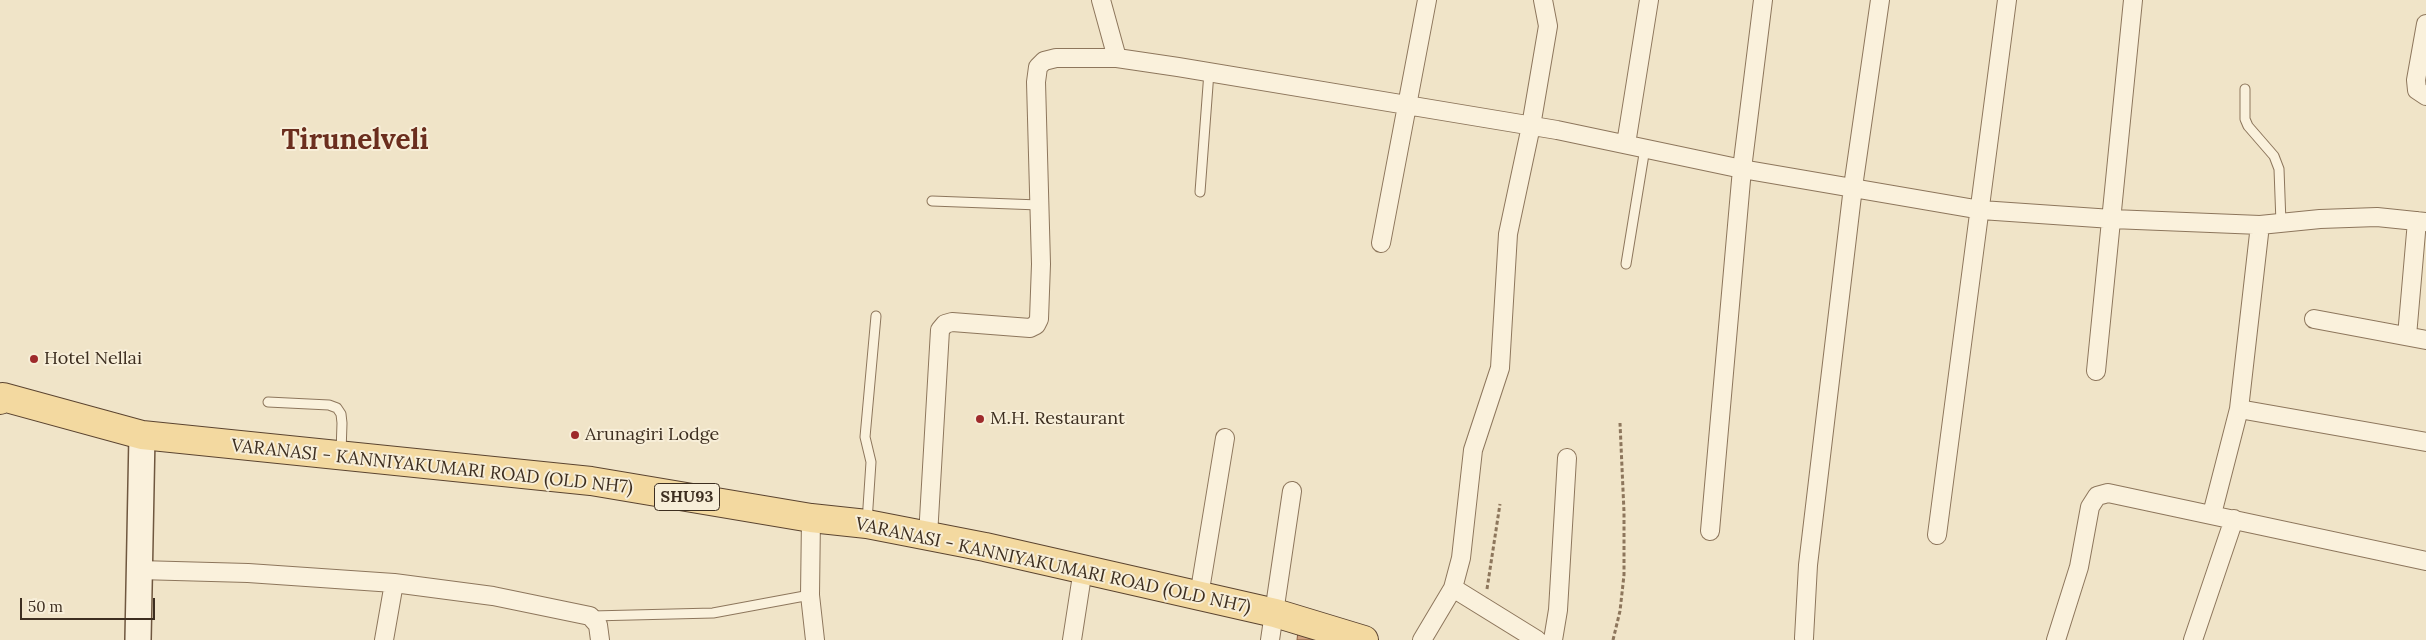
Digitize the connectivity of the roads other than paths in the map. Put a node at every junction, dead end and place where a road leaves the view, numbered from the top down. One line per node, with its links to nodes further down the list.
1 (1101, 0): 10 (street)
2 (1427, 0): 14 (street)
3 (1543, 0): 15 (street)
4 (1648, 0): 16 (street)
5 (1763, 0): 18 (street)
6 (1880, 0): 19 (street)
7 (2007, 0): 23 (street)
8 (2133, 0): 24 (street)
9 (2426, 24): 13 (street)
10 (1118, 58): 11 (street); 22 (street)
11 (1209, 72): 14 (street); 20 (lane)
12 (2245, 89): 26 (lane)
13 (2426, 96)
14 (1405, 107): 15 (street); 28 (street)
15 (1531, 126): 16 (street); 55 (street)
16 (1626, 144): 17 (street)
17 (1645, 148): 18 (street); 29 (lane)
18 (1742, 169): 19 (street); 48 (street)
19 (1853, 187): 23 (street); 60 (street)
20 (1200, 192)
21 (932, 201): 22 (lane)
22 (1039, 205): 50 (street)
23 (1981, 210): 24 (street); 49 (street)
24 (2112, 219): 27 (street); 34 (street)
25 (2422, 222): 26 (street); 32 (street)
26 (2281, 223): 27 (street)
27 (2260, 225): 37 (street)
28 (1381, 243)
29 (1626, 264)
30 (876, 316): 47 (lane)
31 (2314, 319): 32 (street)
32 (2407, 336): 33 (street)
33 (2426, 340)
34 (2096, 371)
35 (1, 397): 38 (main road, VARANASI - KANNIYAKUMARI ROAD (OLD NH7) / SHU93)
36 (268, 402): 41 (lane)
37 (2239, 409): 40 (street); 44 (street)
38 (142, 436): 41 (main road, VARANASI - KANNIYAKUMARI ROAD (OLD NH7) / SHU93); 52 (street)
39 (1225, 438): 57 (street)
40 (2426, 442)
41 (341, 456): 45 (main road, VARANASI - KANNIYAKUMARI ROAD (OLD NH7) / SHU93)
42 (1567, 458): 70 (street)
43 (1292, 491): 58 (street)
44 (2212, 514): 46 (street); 71 (street)
45 (811, 518): 47 (main road, VARANASI - KANNIYAKUMARI ROAD (OLD NH7) / SHU93); 56 (street)
46 (2234, 519): 51 (street); 72 (street)
47 (867, 524): 50 (main road, VARANASI - KANNIYAKUMARI ROAD (OLD NH7) / SHU93)
48 (1710, 531)
49 (1937, 535)
50 (928, 536): 53 (main road, VARANASI - KANNIYAKUMARI ROAD (OLD NH7) / SHU93)
51 (2426, 561)
52 (140, 570): 54 (street); 61 (street)
53 (1083, 570): 57 (main road, VARANASI - KANNIYAKUMARI ROAD (OLD NH7) / SHU93); 65 (street)
54 (394, 583): 59 (street); 62 (street)
55 (1453, 588): 68 (street); 69 (street)
56 (810, 595): 59 (lane); 64 (street)
57 (1199, 596): 58 (main road, VARANASI - KANNIYAKUMARI ROAD (OLD NH7) / SHU93)
58 (1275, 613): 66 (street); 67 (main road, VARANASI - KANNIYAKUMARI ROAD (OLD NH7) / SHU93)
59 (590, 616): 63 (street)
60 (1804, 638)
61 (138, 640)
62 (384, 640)
63 (600, 640)
64 (815, 640)
65 (1072, 640)
66 (1270, 640)
67 (1364, 640)
68 (1422, 640)
69 (1536, 640)
70 (1553, 640)
71 (2056, 640)
72 (2193, 640)

